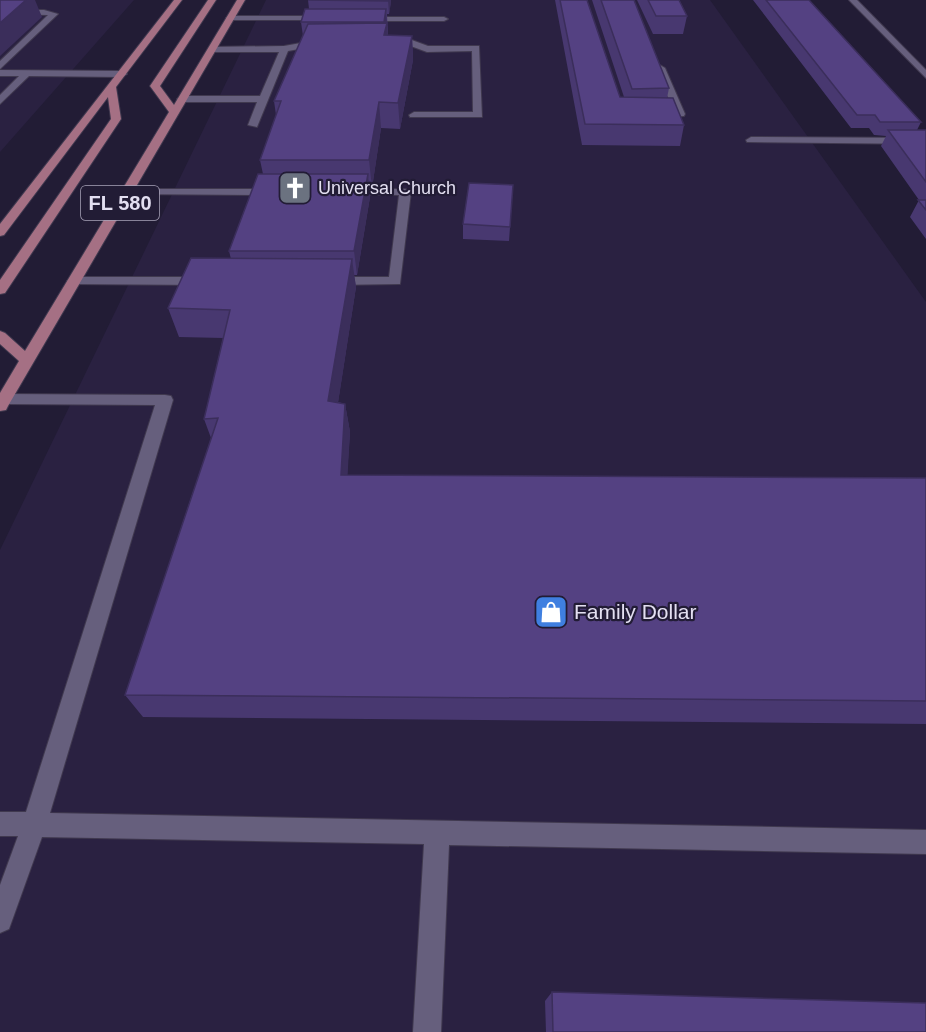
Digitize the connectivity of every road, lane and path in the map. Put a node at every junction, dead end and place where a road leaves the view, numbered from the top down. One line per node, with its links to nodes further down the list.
1 (178, 0): 18 (main road)
2 (212, 0): 24 (main road)
3 (241, 0): 6 (main road, FL 580)
4 (853, 0): 19 (street)
5 (0, 12): 15 (street)
6 (230, 18): 7 (street); 12 (main road, FL 580)
7 (337, 18)
8 (349, 19): 9 (street)
9 (444, 19)
10 (338, 42): 13 (street)
11 (374, 42): 25 (street)
12 (212, 49): 13 (street); 21 (main road, FL 580)
13 (284, 49): 22 (street)
14 (658, 62): 26 (street)
15 (0, 66)
16 (0, 73): 17 (street)
17 (27, 73): 18 (street); 23 (street)
18 (122, 74): 20 (main road)
19 (926, 75)
20 (112, 87): 33 (main road); 37 (main road)
21 (182, 99): 22 (street); 24 (main road, FL 580)
22 (264, 99): 27 (street)
23 (1, 100)
24 (174, 112): 30 (main road, FL 580)
25 (414, 115)
26 (646, 115)
27 (253, 125)
28 (751, 140): 29 (street)
29 (926, 141)
30 (127, 192): 31 (street); 34 (main road, FL 580)
31 (289, 192)
32 (335, 192): 36 (street)
33 (0, 232)
34 (74, 281): 35 (street); 39 (main road, FL 580)
35 (217, 281)
36 (324, 281)
37 (0, 290)
38 (0, 336): 39 (main road)
39 (27, 360): 40 (main road, FL 580)
40 (2, 402): 42 (street)
41 (0, 824): 42 (street)
42 (34, 825): 43 (street); 45 (street)
43 (437, 833): 44 (street); 46 (street)
44 (926, 842)
45 (0, 920)
46 (427, 1032)

